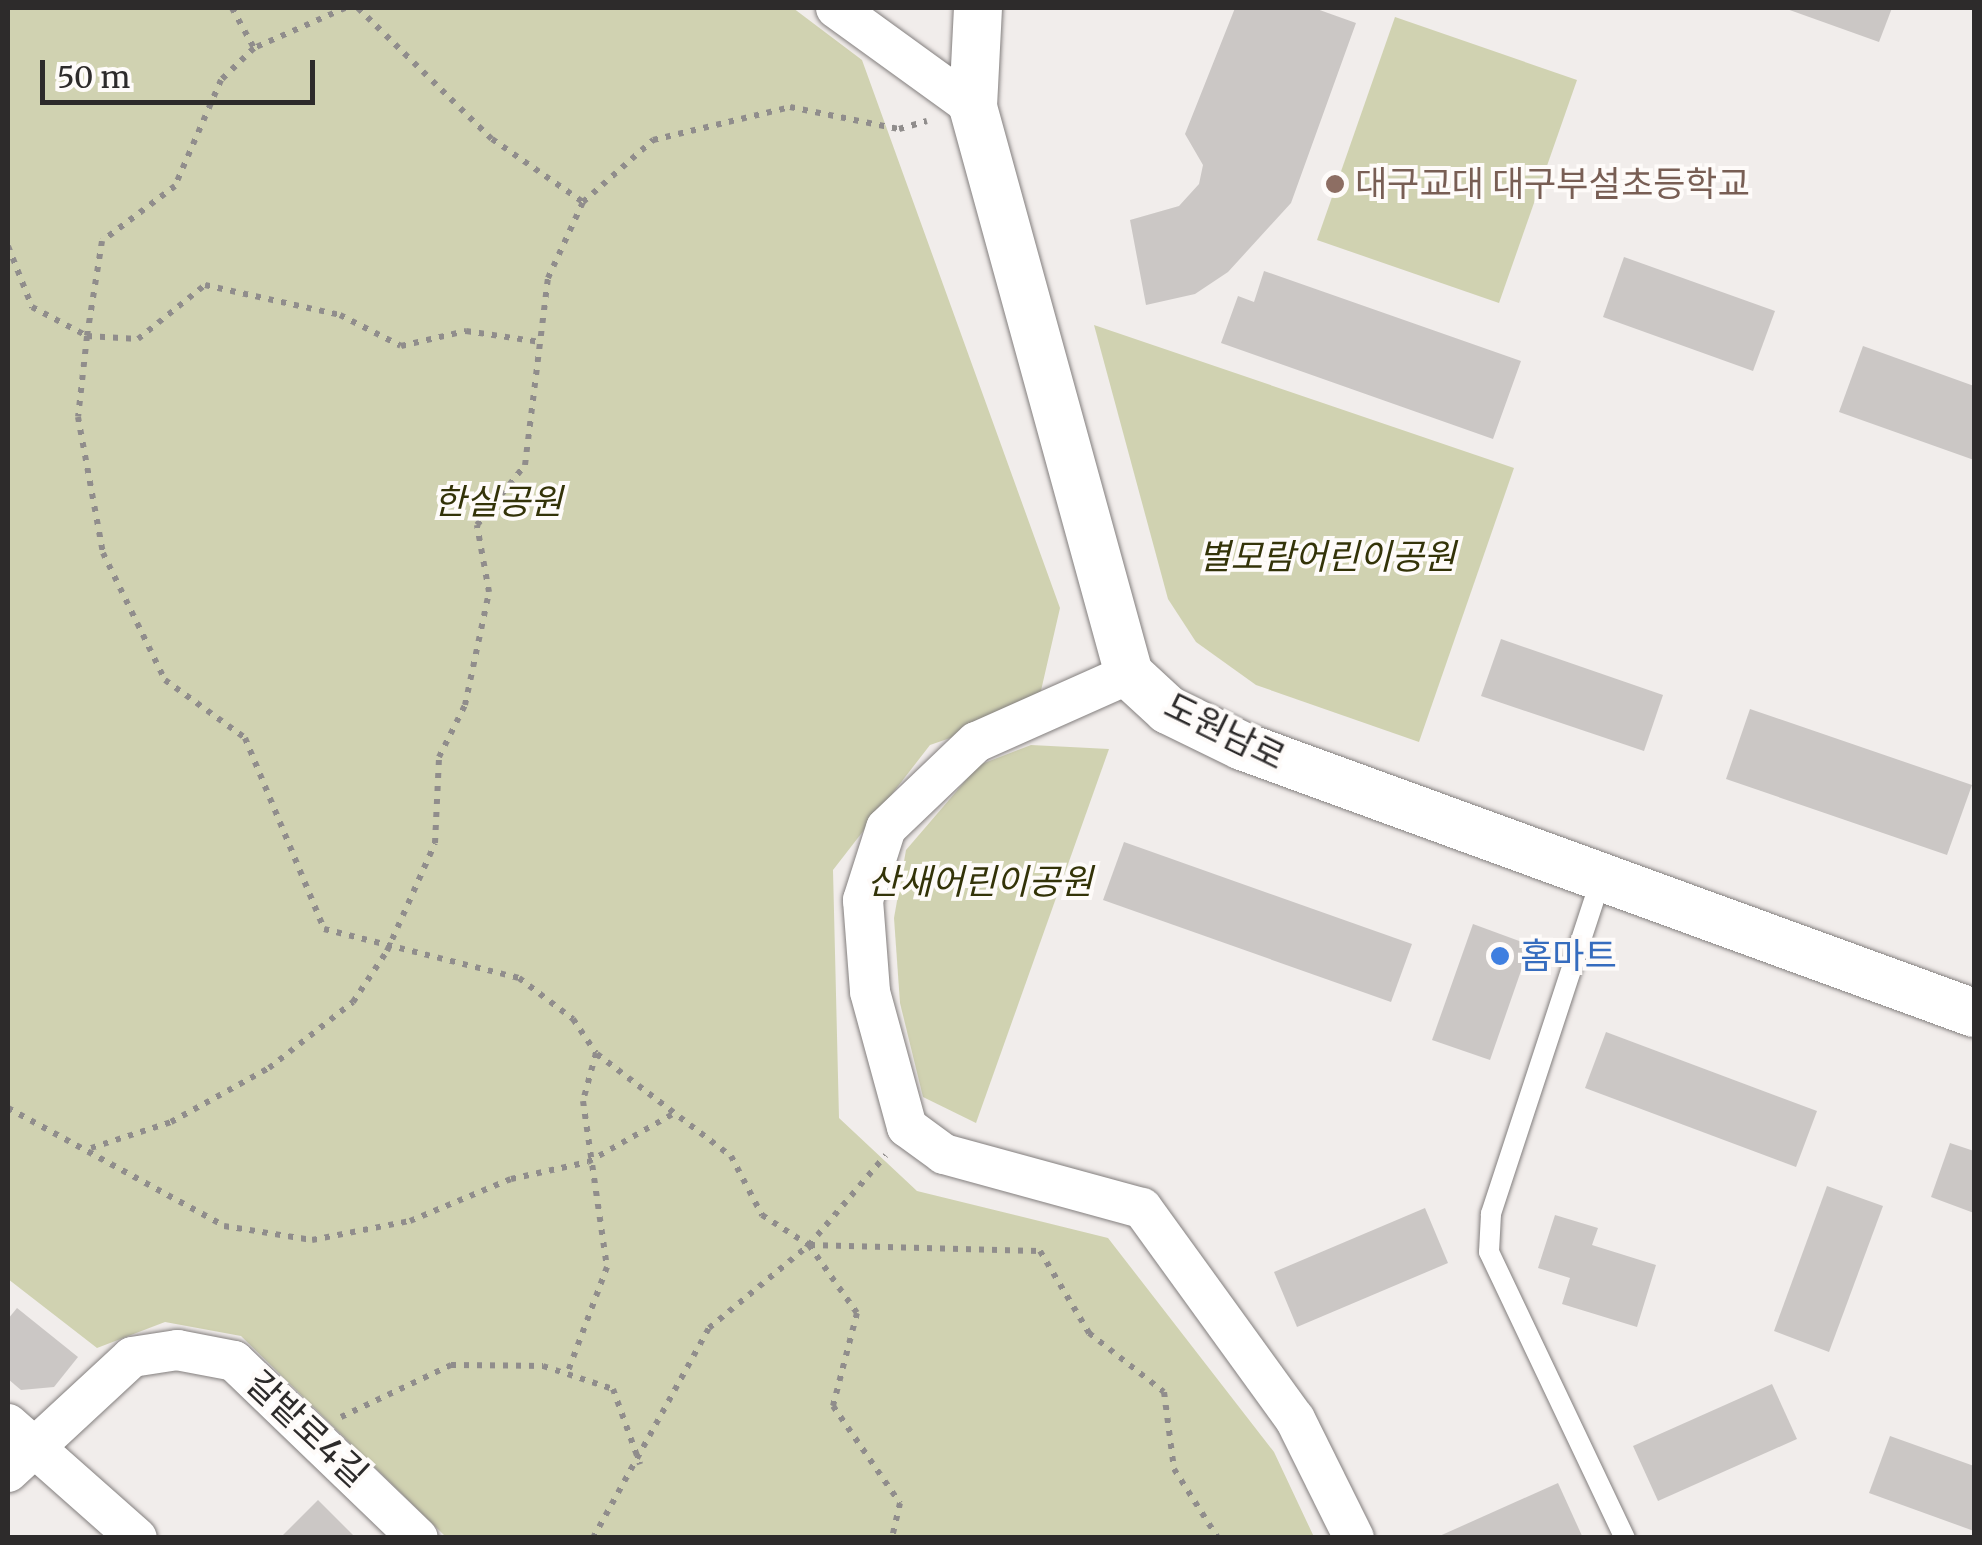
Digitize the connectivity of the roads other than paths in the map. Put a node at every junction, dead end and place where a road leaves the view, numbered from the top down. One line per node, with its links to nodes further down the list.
1 (836, 8): 3 (street)
2 (978, 8): 3 (street, 도원남로)
3 (973, 107): 4 (street, 도원남로)
4 (1128, 674): 5 (street, 도원남로); 10 (street)
5 (1601, 878): 6 (street, 도원남로); 11 (lane)
6 (1974, 1013)
7 (16, 1447): 8 (street, 갈밭로4길); 9 (street, 갈밭로4길)
8 (137, 1538)
9 (418, 1538)
10 (1354, 1538)
11 (1625, 1538)

